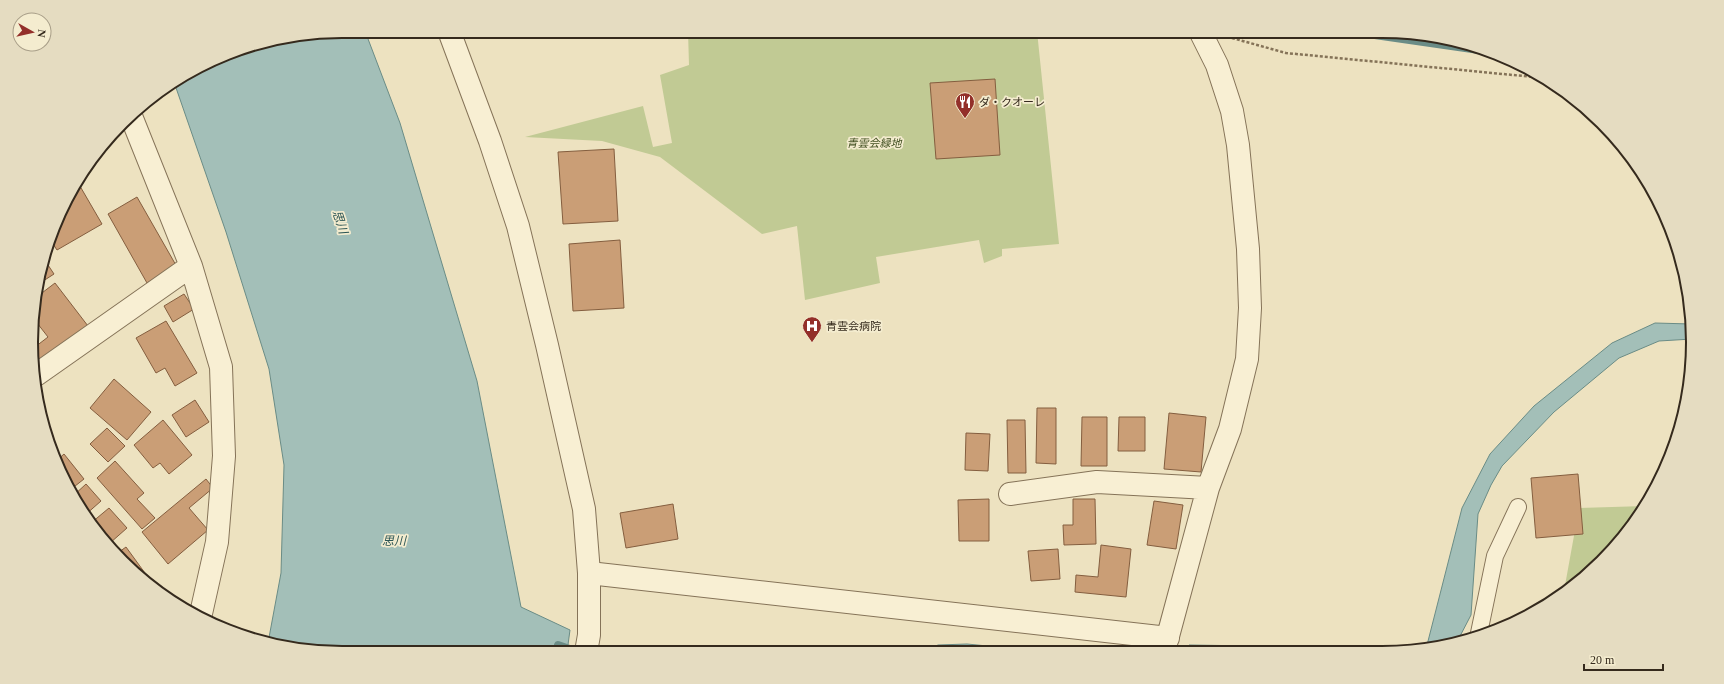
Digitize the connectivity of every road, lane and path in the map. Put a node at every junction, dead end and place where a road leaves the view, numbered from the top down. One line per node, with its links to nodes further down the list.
1 (452, 38): 11 (street)
2 (1203, 38): 8 (street)
3 (1234, 38): 4 (path)
4 (1530, 77)
5 (133, 121): 6 (street)
6 (191, 266): 7 (street); 12 (street)
7 (40, 372)
8 (1208, 488): 9 (street); 15 (street)
9 (1010, 494)
10 (1518, 507): 13 (lane)
11 (589, 573): 14 (street); 15 (street)
12 (201, 611)
13 (1481, 630)
14 (588, 644)
15 (1166, 644)

